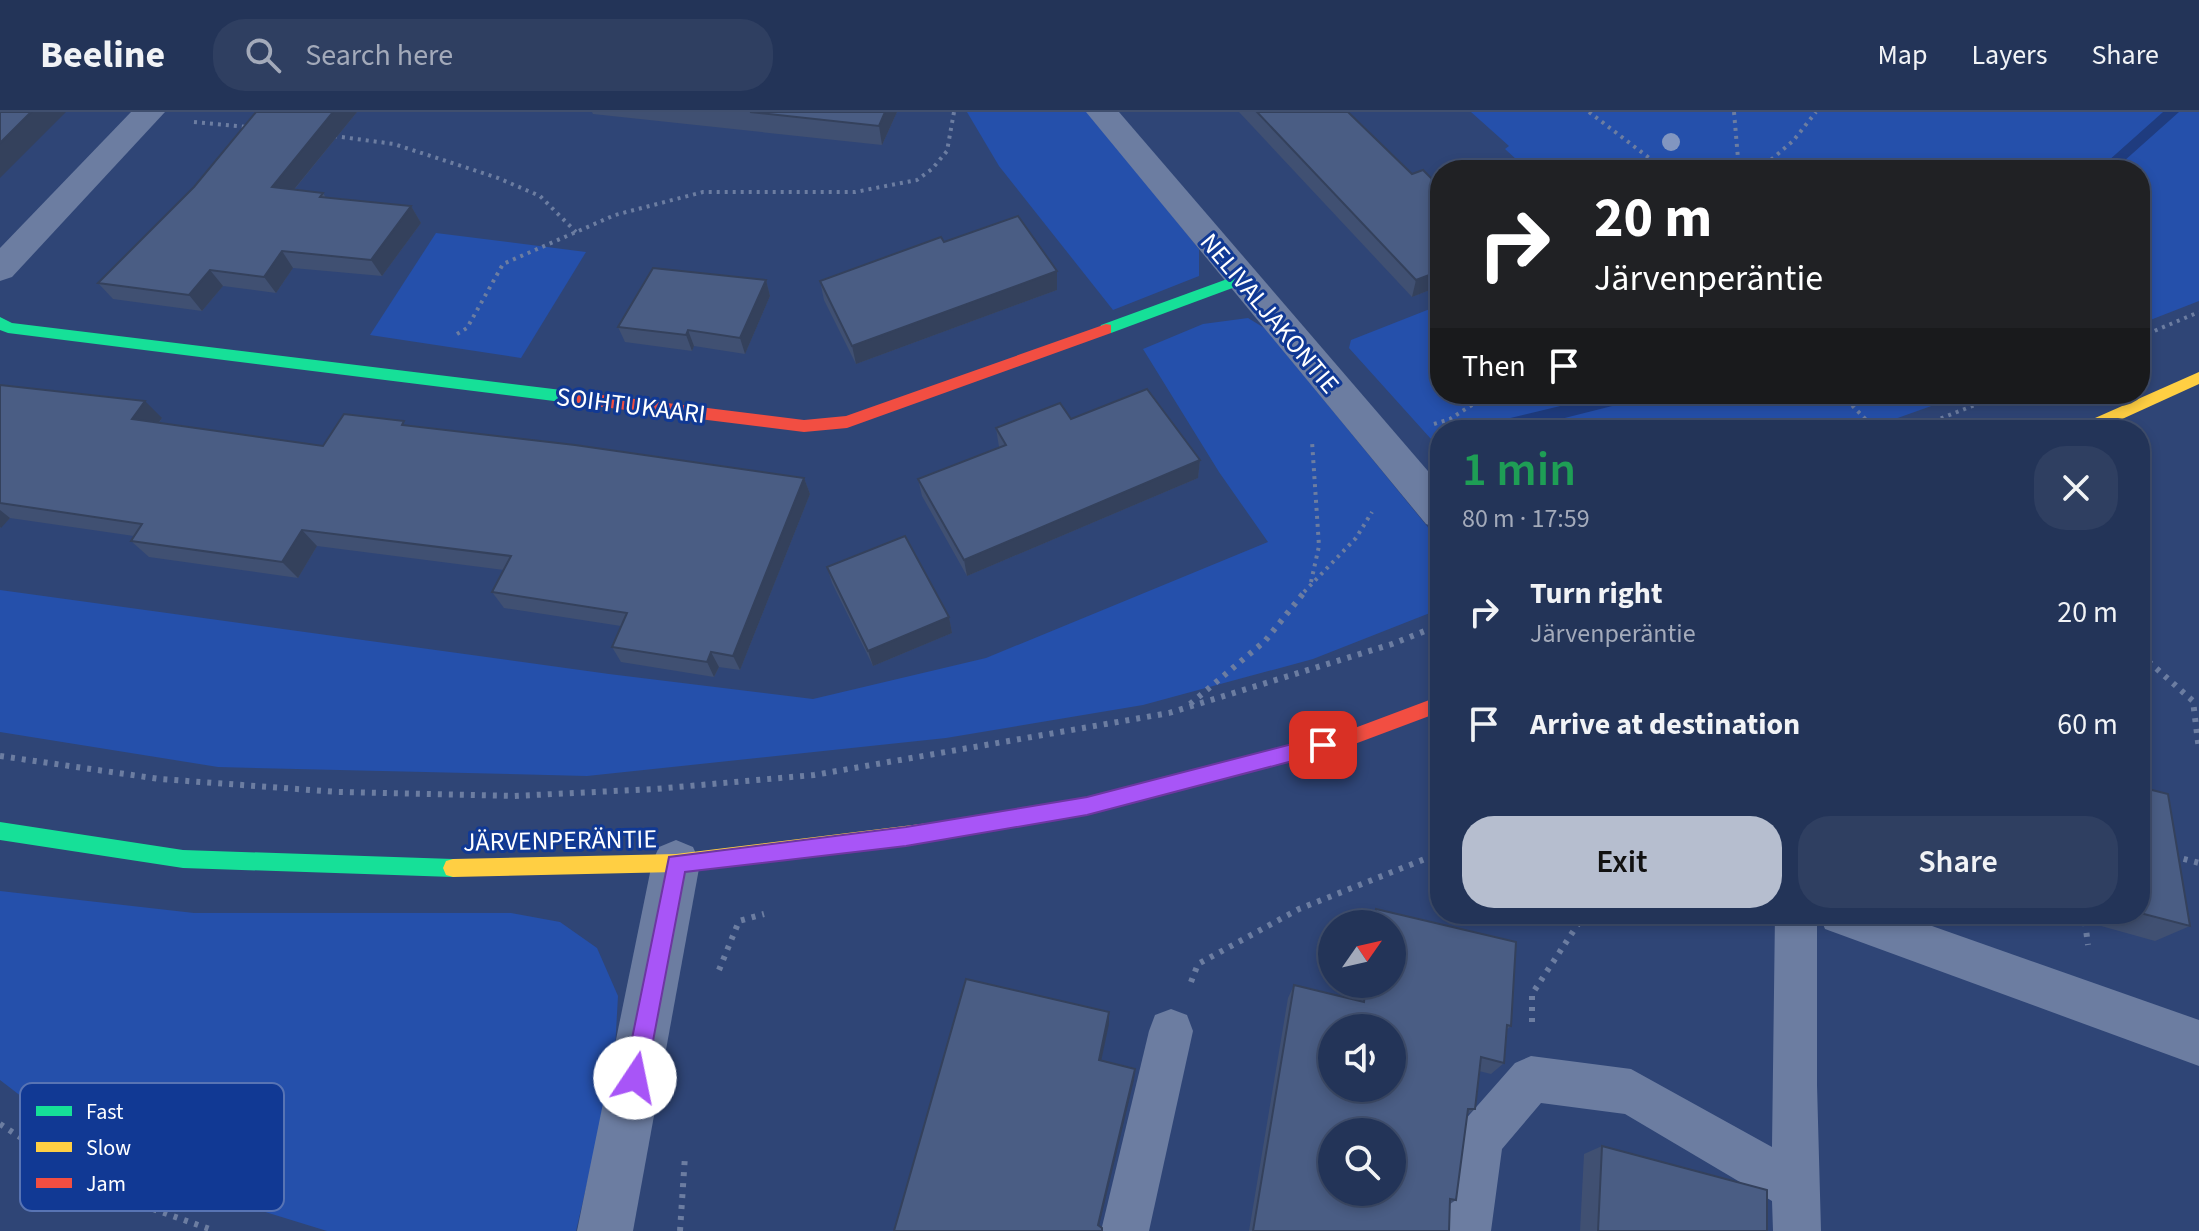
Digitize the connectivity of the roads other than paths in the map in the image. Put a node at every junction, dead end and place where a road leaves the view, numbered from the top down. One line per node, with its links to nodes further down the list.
1 (1102, 112): 4 (street, NELIVALJAKONTIE)
2 (146, 115): 3 (street)
3 (0, 269)
4 (1241, 279): 5 (street, SOIHTUKAARI); 10 (street, NELIVALJAKONTIE)
5 (0, 322)
6 (2199, 378): 7 (street)
7 (2150, 400)
8 (2141, 404): 9 (street)
9 (2105, 420)
10 (1430, 496)
11 (1430, 708): 13 (street, JÄRVENPERÄNTIE)
12 (0, 831): 13 (street, JÄRVENPERÄNTIE)
13 (676, 863): 19 (street)
14 (1796, 924): 18 (lane)
15 (1868, 924): 17 (lane)
16 (1171, 1031): 20 (lane)
17 (2199, 1043)
18 (1796, 1209): 21 (lane)
19 (605, 1231)
20 (1125, 1231)
21 (1467, 1231)

